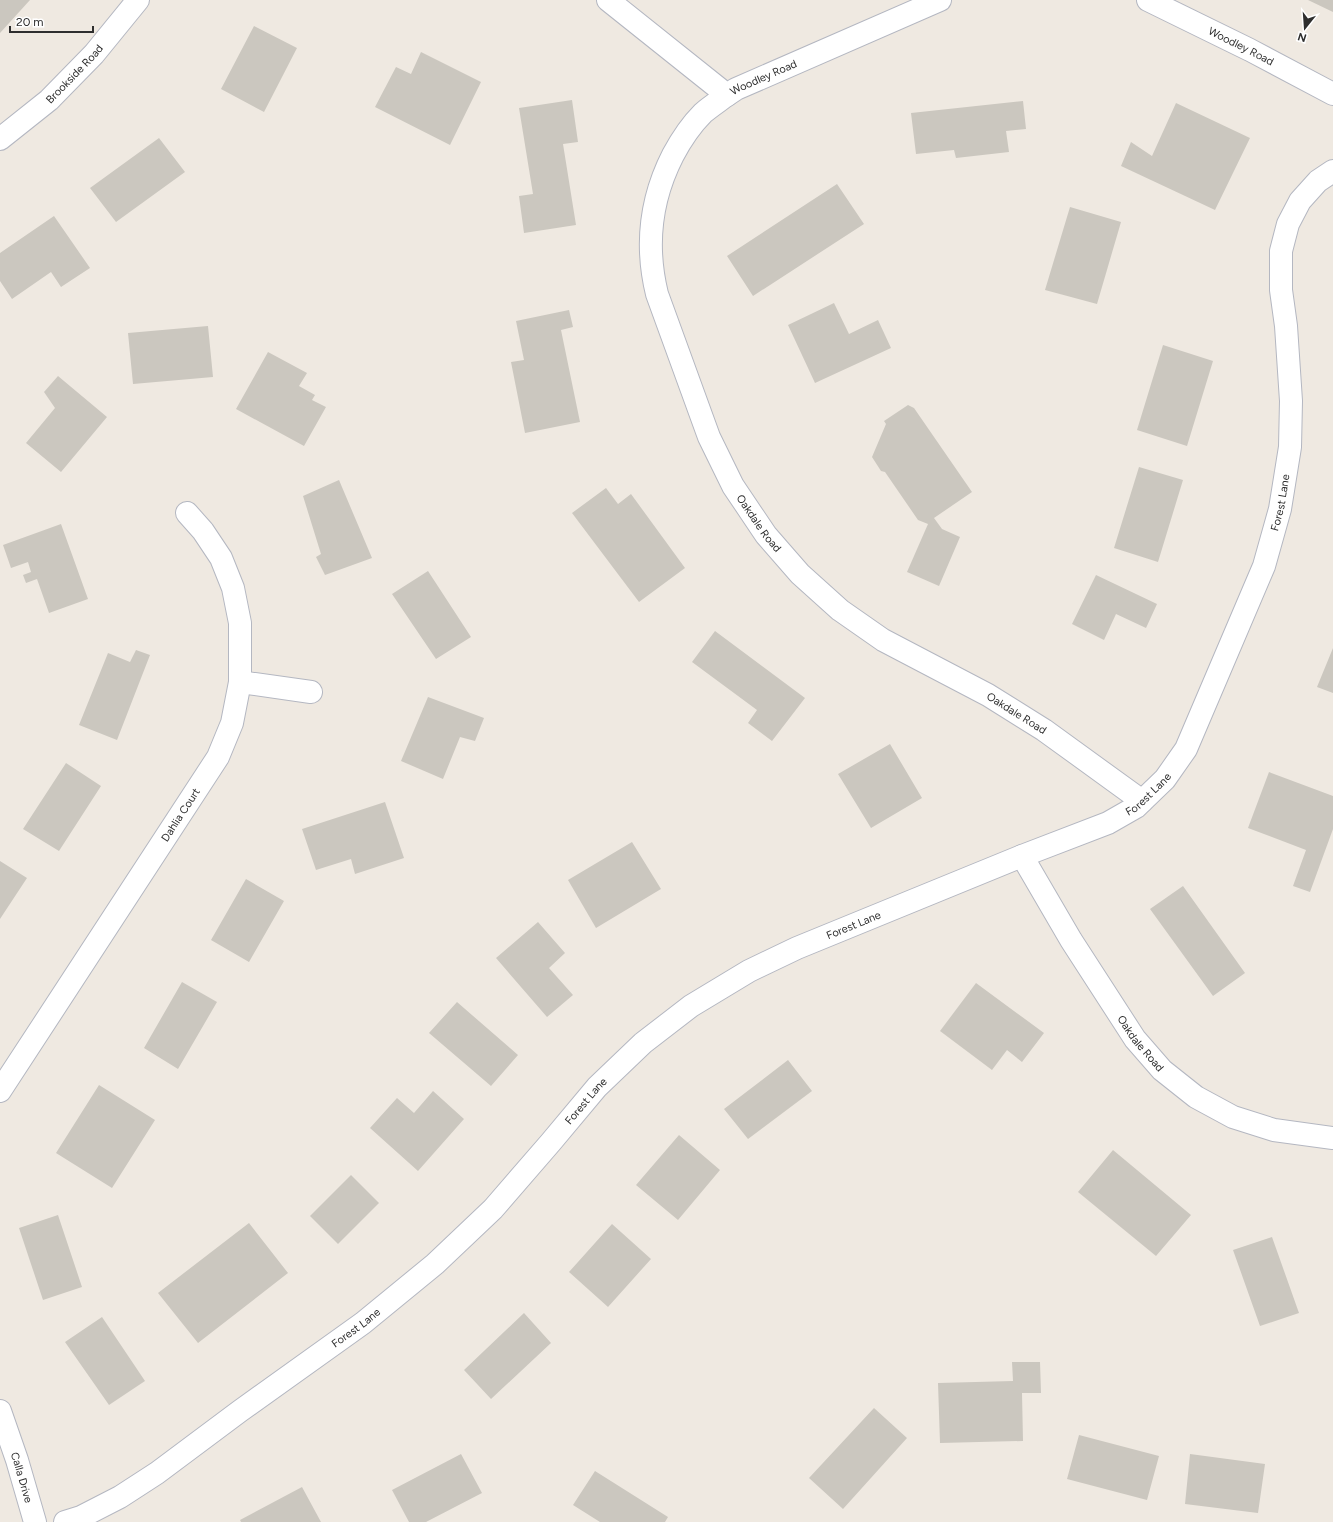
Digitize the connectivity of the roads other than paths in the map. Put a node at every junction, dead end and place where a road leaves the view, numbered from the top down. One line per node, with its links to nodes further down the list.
1 (138, 0): 7 (street, Brookside Road)
2 (608, 0): 5 (street, Woodley Road)
3 (940, 0): 5 (street, Woodley Road)
4 (1148, 0): 6 (street, Woodley Road)
5 (727, 94): 12 (street, Oakdale Road)
6 (1333, 94)
7 (0, 138)
8 (1333, 171): 12 (street, Forest Lane)
9 (187, 513): 10 (street, Dahlia Court)
10 (240, 682): 11 (street); 14 (street, Dahlia Court)
11 (311, 692)
12 (1142, 801): 13 (street, Forest Lane)
13 (1022, 856): 15 (street, Oakdale Road); 18 (street, Forest Lane)
14 (0, 1091)
15 (1333, 1138)
16 (0, 1411): 17 (street, Calla Drive)
17 (35, 1522)
18 (65, 1522)

